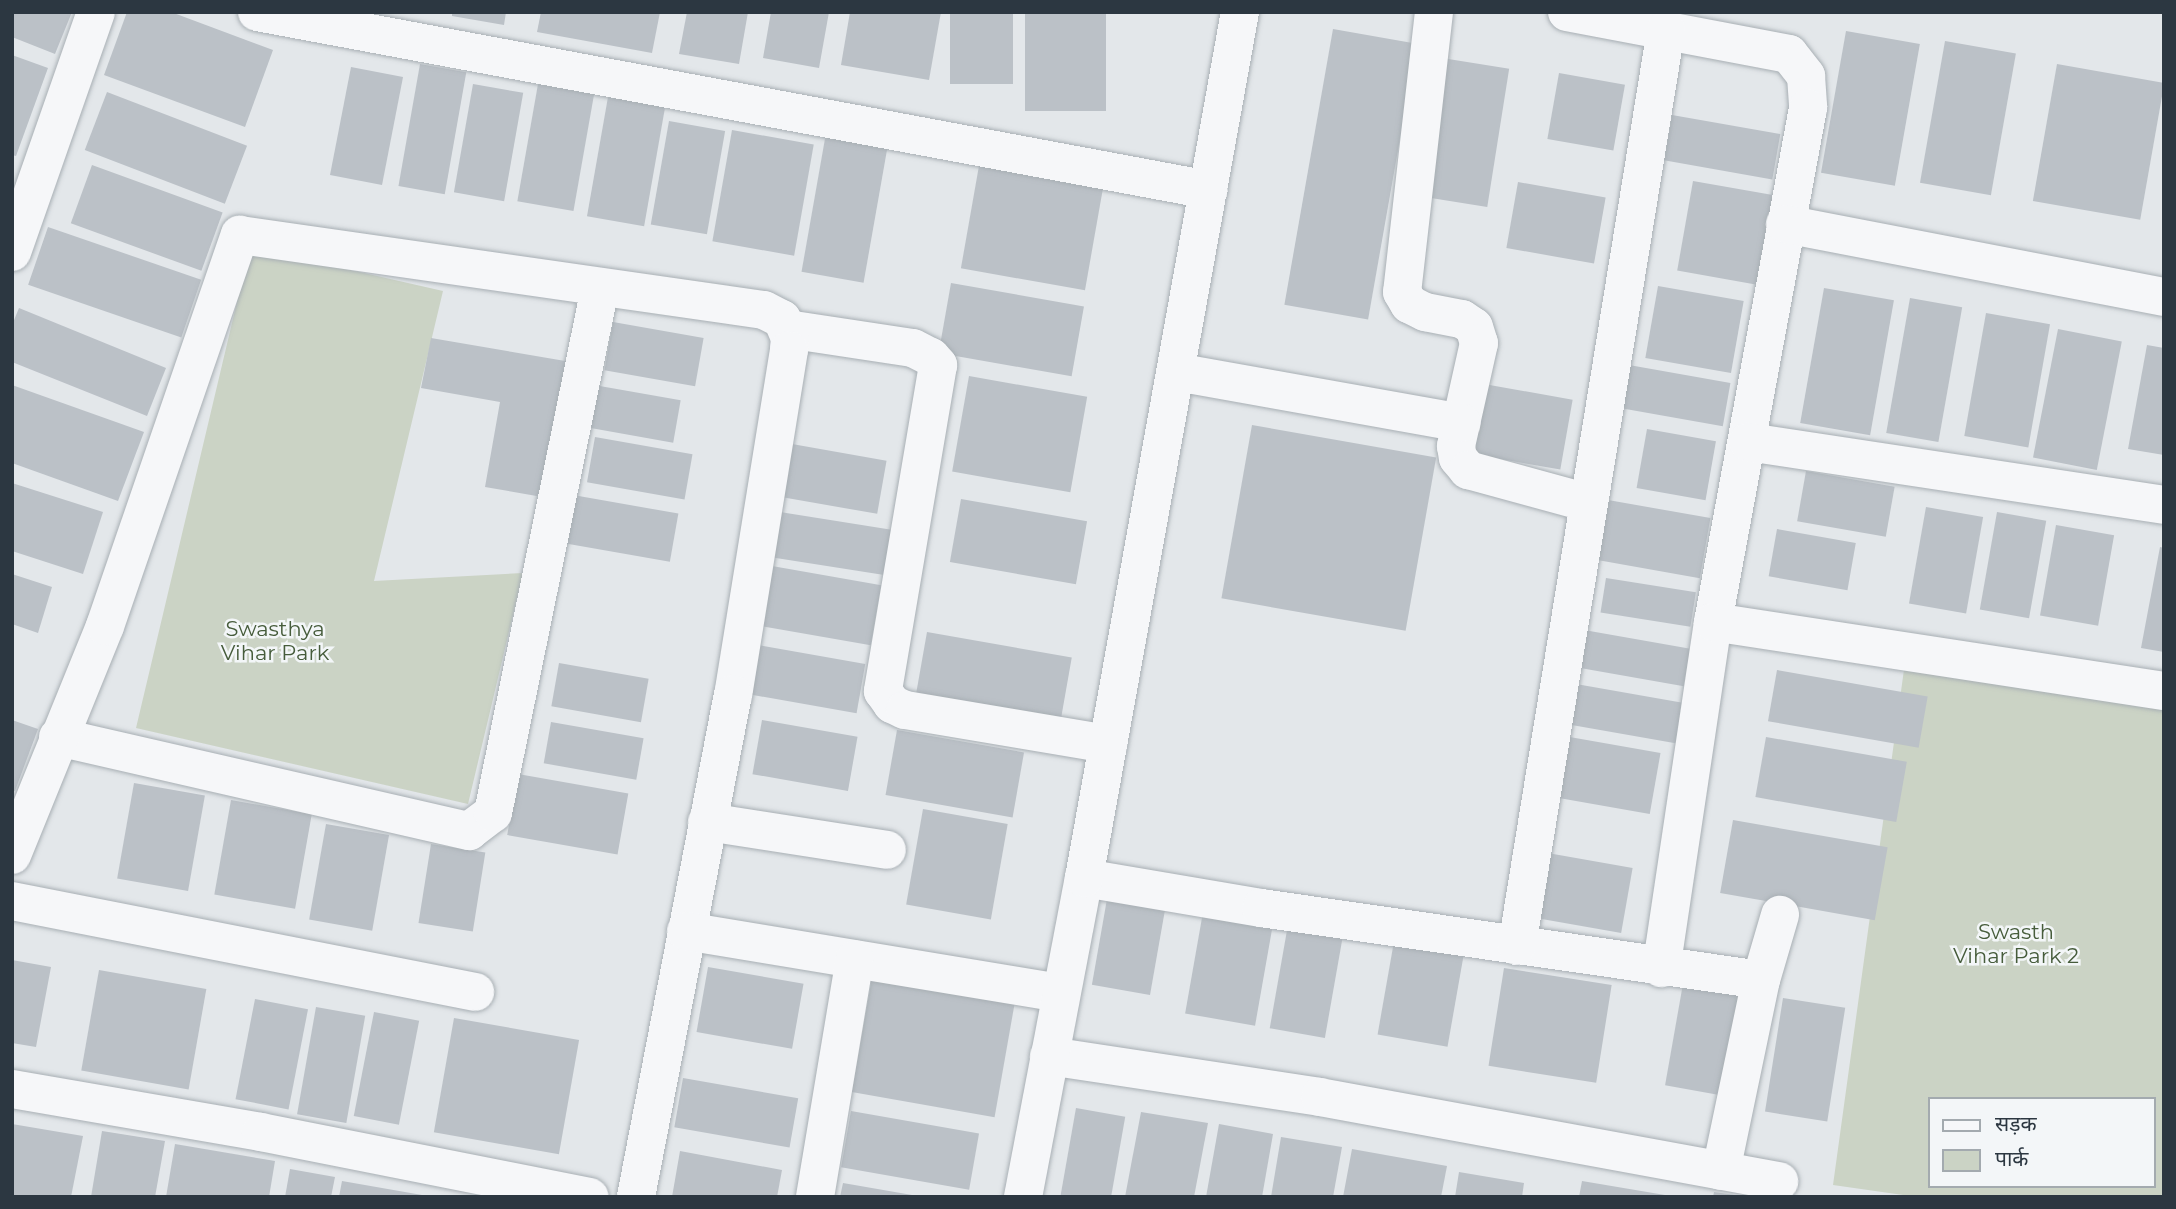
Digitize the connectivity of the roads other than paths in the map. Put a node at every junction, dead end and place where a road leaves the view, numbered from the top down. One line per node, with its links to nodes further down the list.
1 (96, 12): 9 (street)
2 (257, 12): 7 (street)
3 (1240, 12): 7 (street)
4 (1434, 12): 14 (street)
5 (1567, 12): 6 (street)
6 (1666, 30): 8 (street); 16 (street)
7 (1209, 190): 13 (street)
8 (1785, 224): 11 (street); 15 (street)
9 (12, 252)
10 (600, 288): 12 (street); 20 (street); 20 (street)
11 (2164, 296)
12 (787, 329): 21 (street); 22 (street)
13 (1176, 372): 14 (street); 21 (street)
14 (1461, 423): 16 (street)
15 (1748, 442): 17 (street); 18 (street)
16 (1589, 503): 29 (street)
17 (2164, 505)
18 (1713, 622): 19 (street); 31 (street)
19 (2164, 691)
20 (58, 737): 24 (street)
21 (1108, 744): 25 (street)
22 (707, 822): 23 (street); 28 (street)
23 (887, 850)
24 (12, 855)
25 (1084, 877): 29 (street); 34 (street)
26 (12, 901): 33 (street)
27 (1780, 915): 32 (street)
28 (686, 930): 30 (street); 40 (street)
29 (1517, 946): 31 (street)
30 (855, 959): 34 (street); 41 (street)
31 (1661, 968): 32 (street)
32 (1761, 981): 37 (street)
33 (475, 992)
34 (1061, 993): 35 (street)
35 (1049, 1056): 37 (street); 42 (street)
36 (12, 1089): 39 (street)
37 (1721, 1171): 38 (street)
38 (1779, 1181)
39 (590, 1197)
40 (636, 1197)
41 (815, 1197)
42 (1023, 1197)

